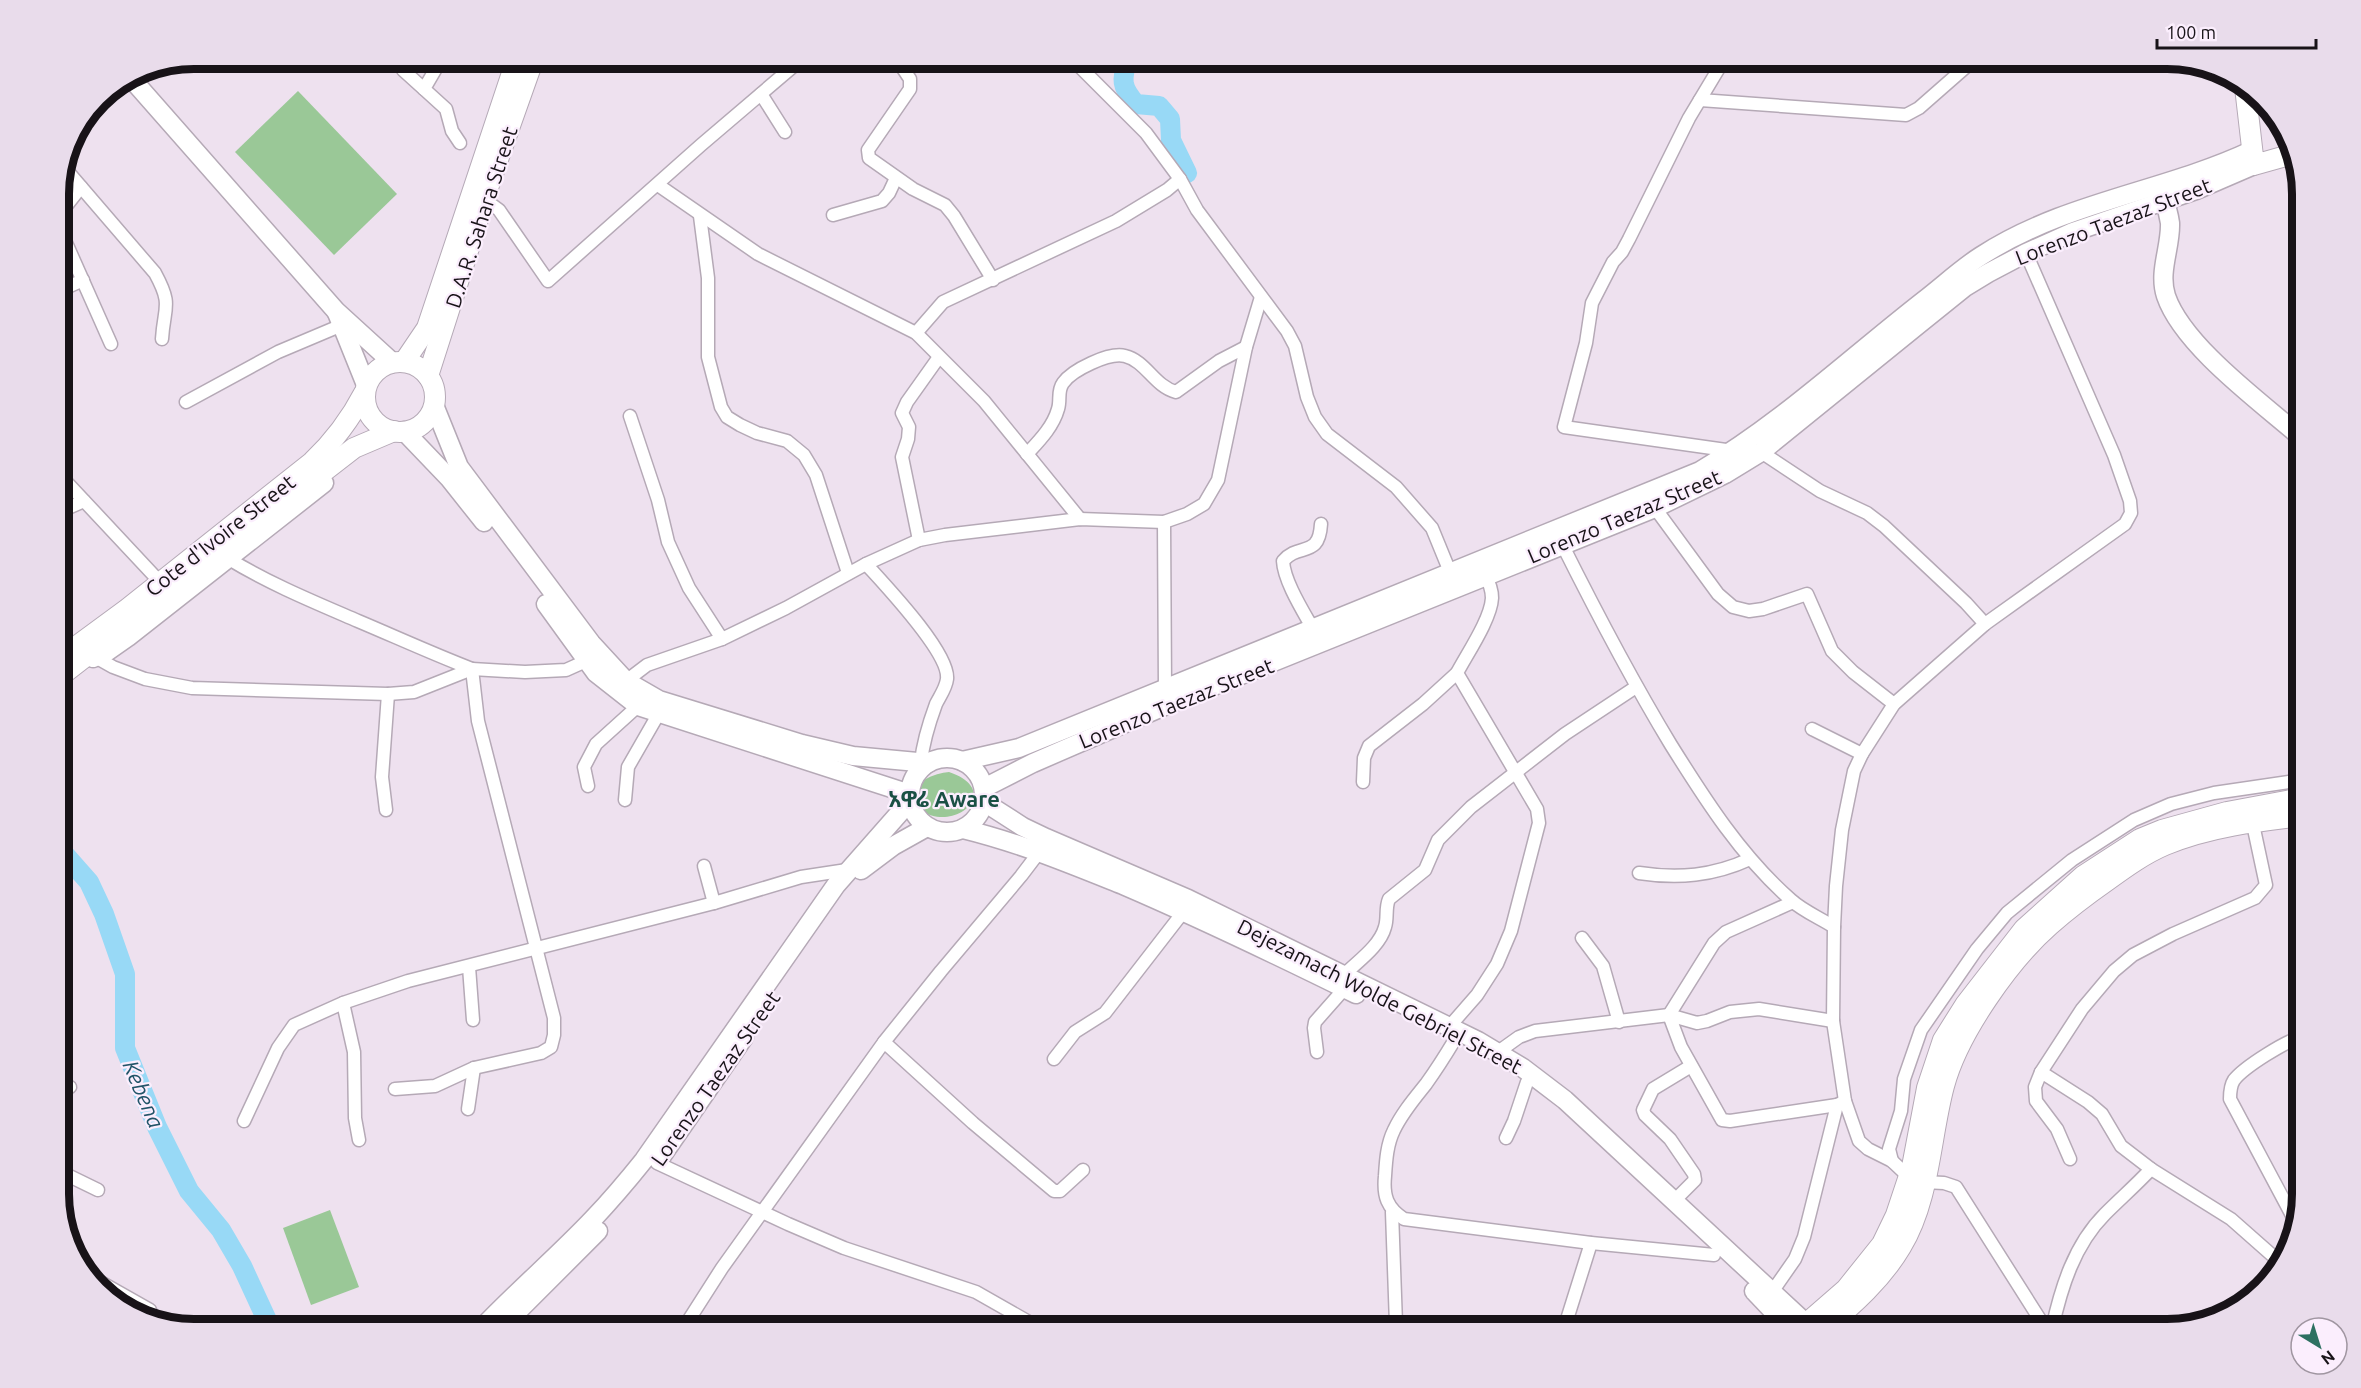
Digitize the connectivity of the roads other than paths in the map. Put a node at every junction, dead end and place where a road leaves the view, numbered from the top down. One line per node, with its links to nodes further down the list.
1 (435, 69): 11 (street)
2 (513, 69): 43 (main road, D.A.R. Sahara Street)
3 (530, 69): 25 (main road, D.A.R. Sahara Street)
4 (790, 69): 12 (street)
5 (903, 69): 20 (street)
6 (1082, 69): 21 (street)
7 (1718, 69): 14 (street)
8 (1963, 69): 14 (street)
9 (403, 70): 11 (street)
10 (136, 84): 37 (main road)
11 (424, 88): 16 (street)
12 (761, 94): 15 (street); 22 (street)
13 (2246, 98): 18 (main road)
14 (1700, 100): 52 (street)
15 (785, 132)
16 (460, 143)
17 (2285, 155): 18 (main road, Lorenzo Taezaz Street)
18 (2252, 158): 24 (main road, Lorenzo Taezaz Street); 52 (main road, Lorenzo Taezaz Street)
19 (70, 175): 23 (street)
20 (896, 178): 28 (street); 33 (street)
21 (1180, 179): 33 (street); 36 (street)
22 (658, 185): 25 (street); 29 (street)
23 (81, 187): 27 (street); 39 (street)
24 (2196, 190): 26 (main road, Lorenzo Taezaz Street); 30 (main road)
25 (484, 199): 44 (main road, D.A.R. Sahara Street)
26 (2164, 201): 30 (main road); 32 (main road, Lorenzo Taezaz Street)
27 (69, 202)
28 (833, 215)
29 (700, 216): 38 (street); 67 (street)
30 (2170, 224): 49 (main road)
31 (69, 249): 34 (street)
32 (2026, 253): 53 (main road, Lorenzo Taezaz Street); 71 (street)
33 (993, 279): 38 (street)
34 (83, 280): 35 (street); 40 (street)
35 (69, 286)
36 (1261, 297): 41 (street); 66 (street)
37 (339, 318): 43 (main road); 45 (main road); 46 (street)
38 (916, 333): 42 (street)
39 (162, 339)
40 (111, 344)
41 (1246, 347): 54 (street); 60 (street)
42 (939, 357): 54 (street); 62 (street)
43 (398, 362): 44 (main road); 45 (main road)
44 (428, 376): 47 (main road)
45 (365, 389): 50 (main road); 69 (main road, Cote d'Ivoire Street)
46 (186, 402)
47 (434, 405): 50 (main road); 80 (main road)
48 (630, 416): 73 (street)
49 (2292, 429)
50 (399, 431): 51 (main road, Cote d'Ivoire Street); 76 (main road)
51 (354, 448): 64 (main road, Cote d'Ivoire Street); 75 (main road, Cote d'Ivoire Street)
52 (1734, 452): 66 (main road, Lorenzo Taezaz Street)
53 (1761, 452): 58 (main road, Lorenzo Taezaz Street); 71 (street)
54 (1027, 454): 59 (street)
55 (69, 485): 56 (street)
56 (84, 501): 57 (street); 69 (street)
57 (69, 508)
58 (1654, 508): 63 (main road, Lorenzo Taezaz Street); 84 (street)
59 (1080, 519): 60 (street); 62 (street)
60 (1164, 522): 82 (street)
61 (1321, 524): 72 (street)
62 (919, 540): 65 (street)
63 (1562, 544): 68 (main road, Lorenzo Taezaz Street); 81 (street)
64 (229, 559): 75 (main road, Cote d'Ivoire Street); 77 (street)
65 (866, 564): 67 (street); 90 (street)
66 (1450, 572): 70 (main road, Lorenzo Taezaz Street)
67 (848, 573): 73 (street)
68 (1485, 575): 70 (main road, Lorenzo Taezaz Street); 79 (street)
69 (160, 582): 74 (main road, Cote d'Ivoire Street)
70 (1403, 600): 72 (main road, Lorenzo Taezaz Street); 95 (main road, Lorenzo Taezaz Street)
71 (1984, 624): 84 (street)
72 (1313, 629): 82 (main road, Lorenzo Taezaz Street)
73 (722, 639): 80 (street)
74 (69, 651)
75 (91, 658): 78 (main road, Cote d'Ivoire Street); 83 (street)
76 (586, 661): 77 (street); 85 (main road)
77 (472, 669): 83 (street); 114 (street)
78 (69, 671)
79 (1457, 673): 91 (street); 93 (street)
80 (626, 681): 90 (main road)
81 (1636, 687): 91 (street); 105 (street)
82 (1165, 689): 89 (main road, Lorenzo Taezaz Street)
83 (388, 694): 99 (street)
84 (1894, 704): 88 (street)
85 (638, 706): 86 (main road); 94 (street)
86 (659, 713): 96 (main road); 97 (street)
87 (1812, 729): 88 (street)
88 (1862, 754): 112 (street)
89 (962, 761): 90 (main road); 95 (main road)
90 (924, 762): 96 (main road)
91 (1515, 773): 116 (street); 122 (street)
92 (2292, 781): 140 (street)
93 (1363, 782)
94 (588, 786)
95 (984, 795): 103 (main road); 116 (main road, Dejezamach Wolde Gebriel Street)
96 (910, 798): 102 (main road); 107 (main road)
97 (625, 800)
98 (2292, 801): 100 (main road)
99 (386, 810)
100 (2251, 815): 101 (main road); 130 (street); 145 (main road)
101 (2292, 816)
102 (927, 827): 103 (main road); 136 (main road, Lorenzo Taezaz Street)
103 (963, 829): 104 (main road, Dejezamach Wolde Gebriel Street)
104 (1040, 851): 111 (main road, Dejezamach Wolde Gebriel Street); 124 (street)
105 (1749, 859): 108 (street); 109 (street)
106 (704, 866): 110 (street)
107 (847, 870): 110 (street); 136 (main road)
108 (1639, 873)
109 (1793, 902): 112 (street); 118 (street)
110 (714, 903): 114 (street)
111 (1184, 911): 116 (main road, Dejezamach Wolde Gebriel Street); 127 (street)
112 (1834, 927): 120 (street)
113 (1582, 938): 121 (street)
114 (536, 950): 115 (street); 129 (street)
115 (469, 967): 117 (street); 119 (street)
116 (1345, 981): 122 (main road, Dejezamach Wolde Gebriel Street); 125 (street)
117 (342, 1003): 135 (street); 138 (street)
118 (1669, 1015): 120 (street); 121 (street); 128 (street)
119 (473, 1020)
120 (1833, 1021): 133 (street)
121 (1619, 1022): 126 (street)
122 (1452, 1034): 126 (main road, Dejezamach Wolde Gebriel Street); 131 (main road, Dejezamach Wolde Gebriel Street); 149 (street)
123 (2292, 1040): 150 (street)
124 (884, 1042): 143 (street); 148 (street)
125 (1317, 1052)
126 (1498, 1052): 147 (main road, Dejezamach Wolde Gebriel Street)
127 (1054, 1059)
128 (1691, 1066): 133 (street); 147 (street)
129 (474, 1068): 132 (street); 134 (street)
130 (2042, 1072): 139 (street); 142 (street)
131 (1527, 1082): 137 (street); 152 (main road, Dejezamach Wolde Gebriel Street)
132 (395, 1089)
133 (1841, 1103): 140 (street); 155 (street)
134 (468, 1108)
135 (244, 1121)
136 (678, 1122): 141 (main road, Lorenzo Taezaz Street); 157 (main road)
137 (1506, 1138)
138 (359, 1140)
139 (2070, 1159)
140 (1892, 1161): 145 (street)
141 (657, 1163): 148 (street); 158 (main road, Lorenzo Taezaz Street)
142 (2151, 1169): 153 (street); 167 (street)
143 (1083, 1170)
144 (69, 1176): 146 (street)
145 (1916, 1179): 165 (main road); 166 (street)
146 (98, 1190)
147 (1674, 1201): 155 (main road, Dejezamach Wolde Gebriel Street)
148 (763, 1211): 159 (street); 160 (street)
149 (1392, 1212): 151 (street); 161 (street)
150 (2291, 1213)
151 (1591, 1243): 152 (street); 162 (street)
152 (1714, 1255): 163 (main road, Dejezamach Wolde Gebriel Street)
153 (2274, 1257)
154 (115, 1290): 156 (street)
155 (1772, 1292): 164 (main road, Dejezamach Wolde Gebriel Street)
156 (150, 1310)
157 (492, 1319)
158 (510, 1319)
159 (689, 1319)
160 (1021, 1319)
161 (1396, 1319)
162 (1567, 1319)
163 (1793, 1319)
164 (1798, 1319)
165 (1815, 1319)
166 (2040, 1319)
167 (2055, 1319)

